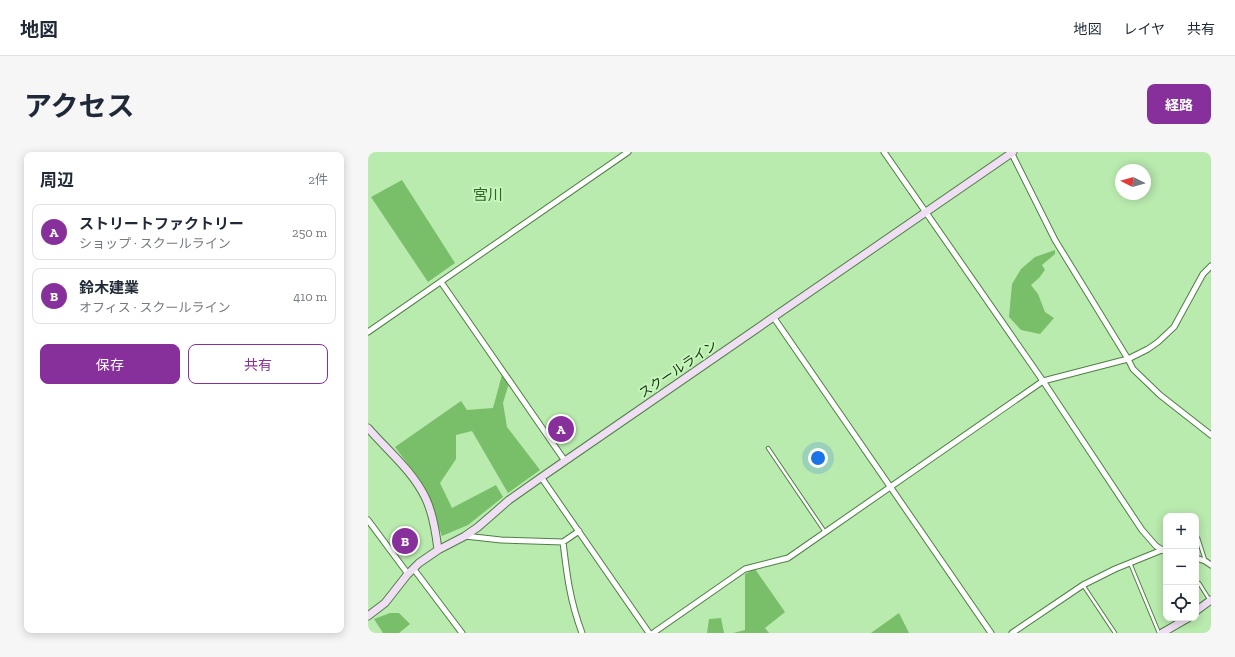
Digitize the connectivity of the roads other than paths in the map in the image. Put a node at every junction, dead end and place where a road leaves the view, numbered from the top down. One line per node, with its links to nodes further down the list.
1 (628, 152): 6 (street)
2 (884, 152): 4 (street)
3 (1012, 152): 4 (street, スクールライン); 9 (street)
4 (926, 212): 7 (street, スクールライン); 10 (street)
5 (1211, 266): 9 (street)
6 (441, 282): 8 (street); 14 (street)
7 (774, 318): 14 (street, スクールライン); 16 (street)
8 (368, 332)
9 (1128, 359): 10 (street); 12 (street)
10 (1043, 381): 16 (street); 24 (street)
11 (368, 428): 23 (street)
12 (1211, 435)
13 (768, 448): 19 (lane)
14 (565, 461): 15 (street, スクールライン)
15 (542, 477): 18 (street); 20 (street, スクールライン)
16 (890, 488): 19 (street); 41 (street)
17 (368, 520): 30 (street)
18 (579, 532): 22 (street); 39 (street)
19 (826, 532): 40 (street)
20 (465, 536): 22 (street); 23 (street, スクールライン)
21 (1199, 541): 27 (lane)
22 (563, 542): 38 (street)
23 (438, 550): 30 (street, スクールライン)
24 (1163, 550)
25 (1163, 551): 28 (street)
26 (1199, 559): 27 (street)
27 (1205, 560): 29 (street)
28 (1130, 563): 32 (street); 44 (lane)
29 (1211, 565)
30 (411, 571): 35 (street, スクールライン); 37 (street)
31 (1199, 583): 33 (lane)
32 (1083, 585): 42 (street); 43 (lane)
33 (1211, 601): 34 (street)
34 (1199, 609)
35 (368, 616)
36 (1183, 621): 44 (street)
37 (462, 633)
38 (582, 633)
39 (649, 633)
40 (653, 633)
41 (991, 633)
42 (1012, 633)
43 (1115, 633)
44 (1161, 633)

